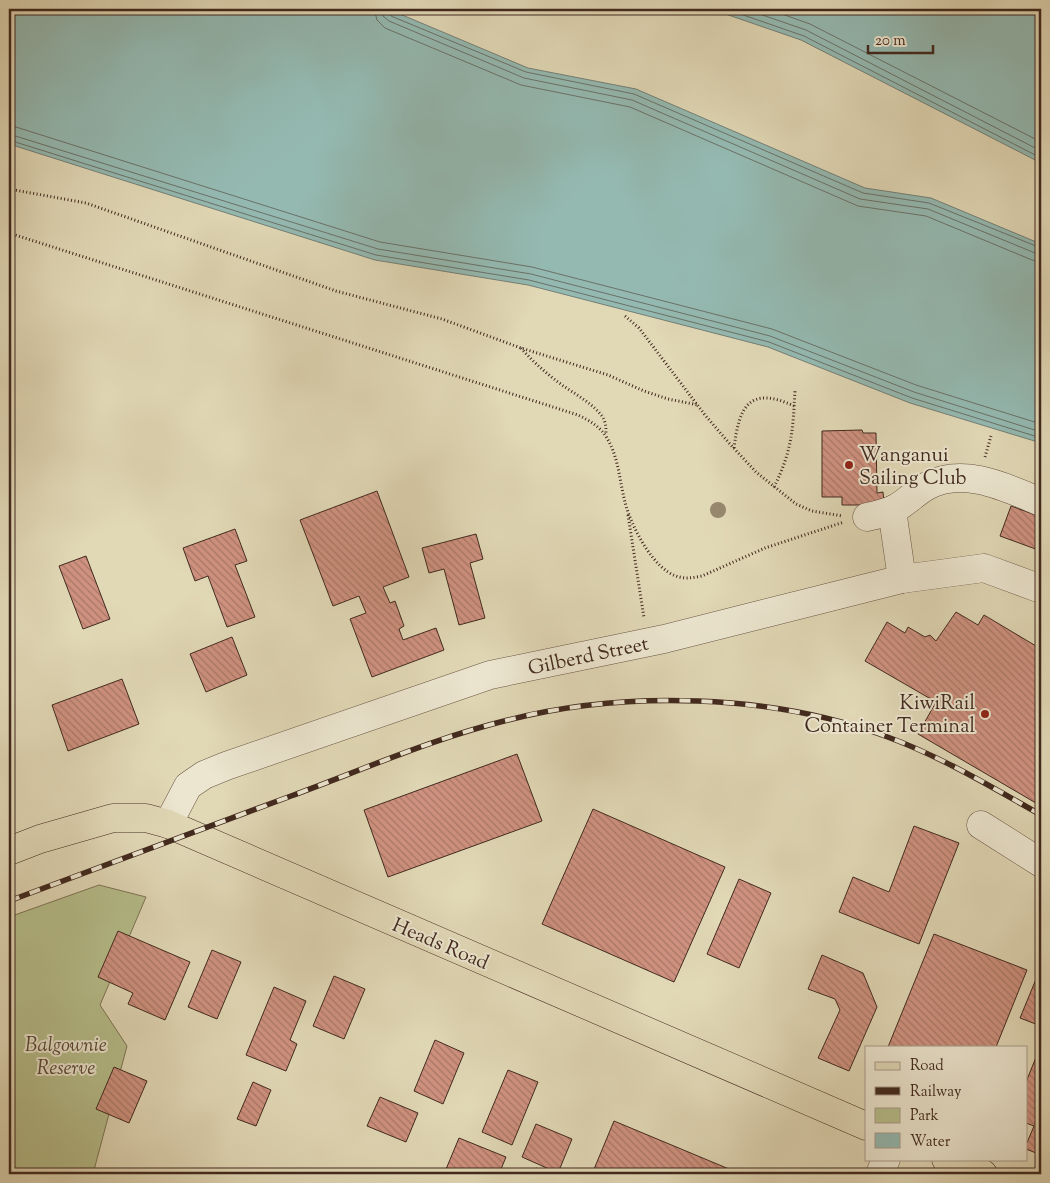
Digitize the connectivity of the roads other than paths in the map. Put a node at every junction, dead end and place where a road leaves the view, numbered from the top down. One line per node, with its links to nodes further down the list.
1 (1041, 502): 2 (street)
2 (902, 579): 3 (street, Gilberd Street); 4 (street, Gilberd Street)
3 (1041, 589)
4 (168, 824): 6 (main road, Heads Road); 8 (main road, Heads Road)
5 (981, 825): 7 (street)
6 (9, 851)
7 (1041, 864)
8 (865, 1126)
9 (886, 1160): 11 (street)
10 (948, 1160): 12 (main road)
11 (880, 1174)
12 (982, 1174)

